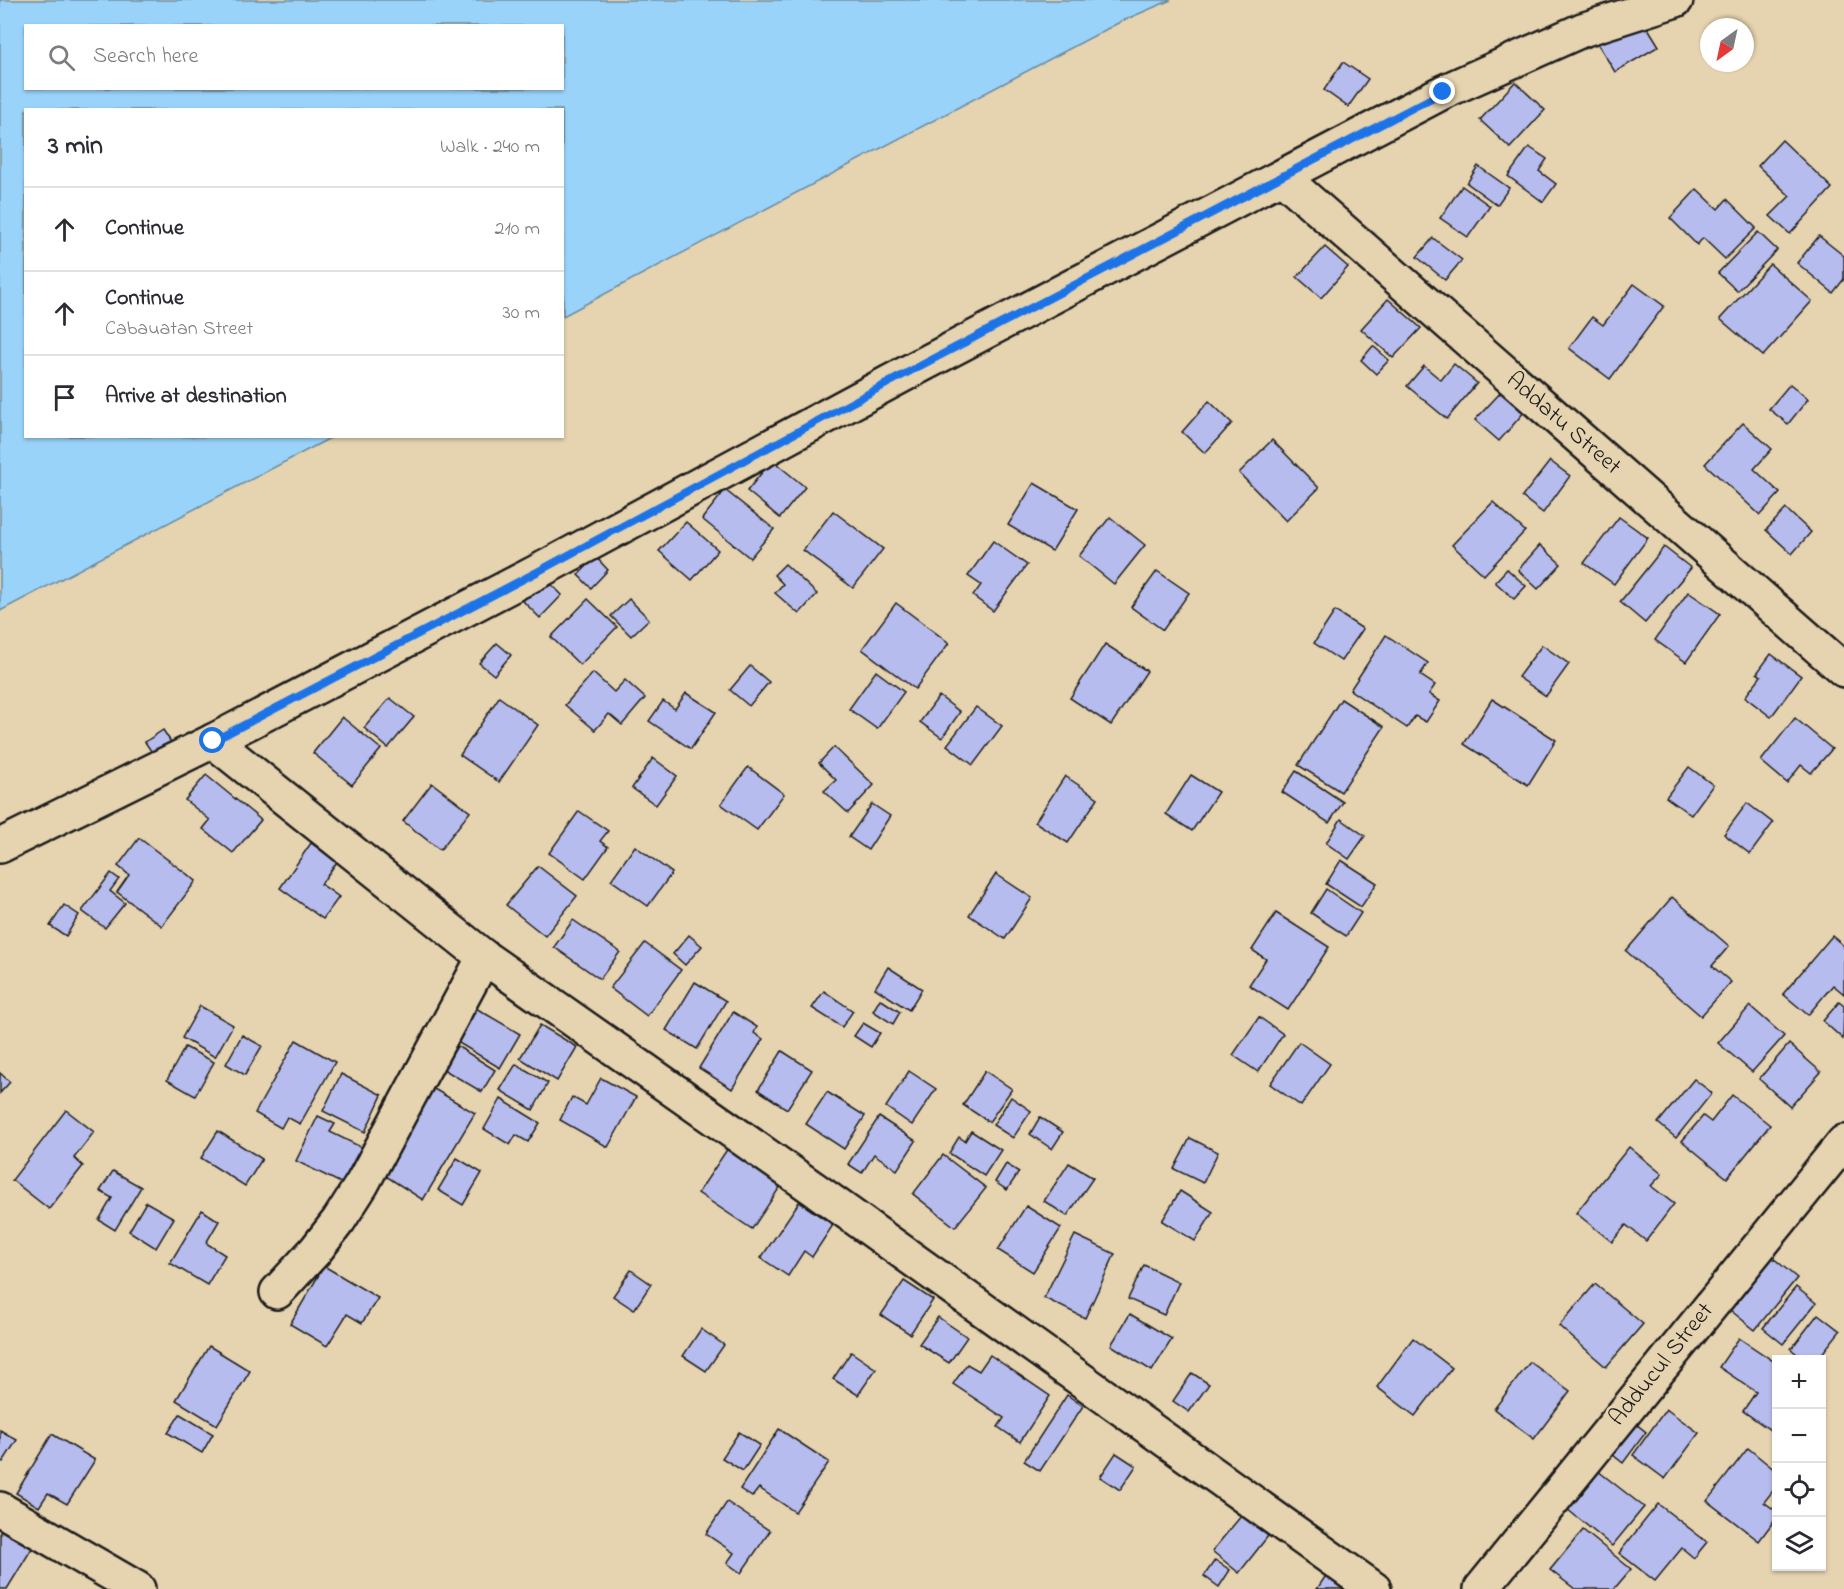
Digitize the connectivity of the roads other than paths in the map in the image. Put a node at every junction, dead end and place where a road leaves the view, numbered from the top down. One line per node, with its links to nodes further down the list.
1 (1676, 0): 2 (street)
2 (1282, 177): 3 (street, Addatu Street); 4 (street)
3 (1844, 670)
4 (213, 741): 5 (street); 6 (street)
5 (0, 846)
6 (484, 957): 8 (street); 11 (street)
7 (1844, 1142): 12 (street, Adducul Street)
8 (276, 1292)
9 (0, 1509): 10 (street)
10 (138, 1589)
11 (1374, 1589)
12 (1481, 1589)

